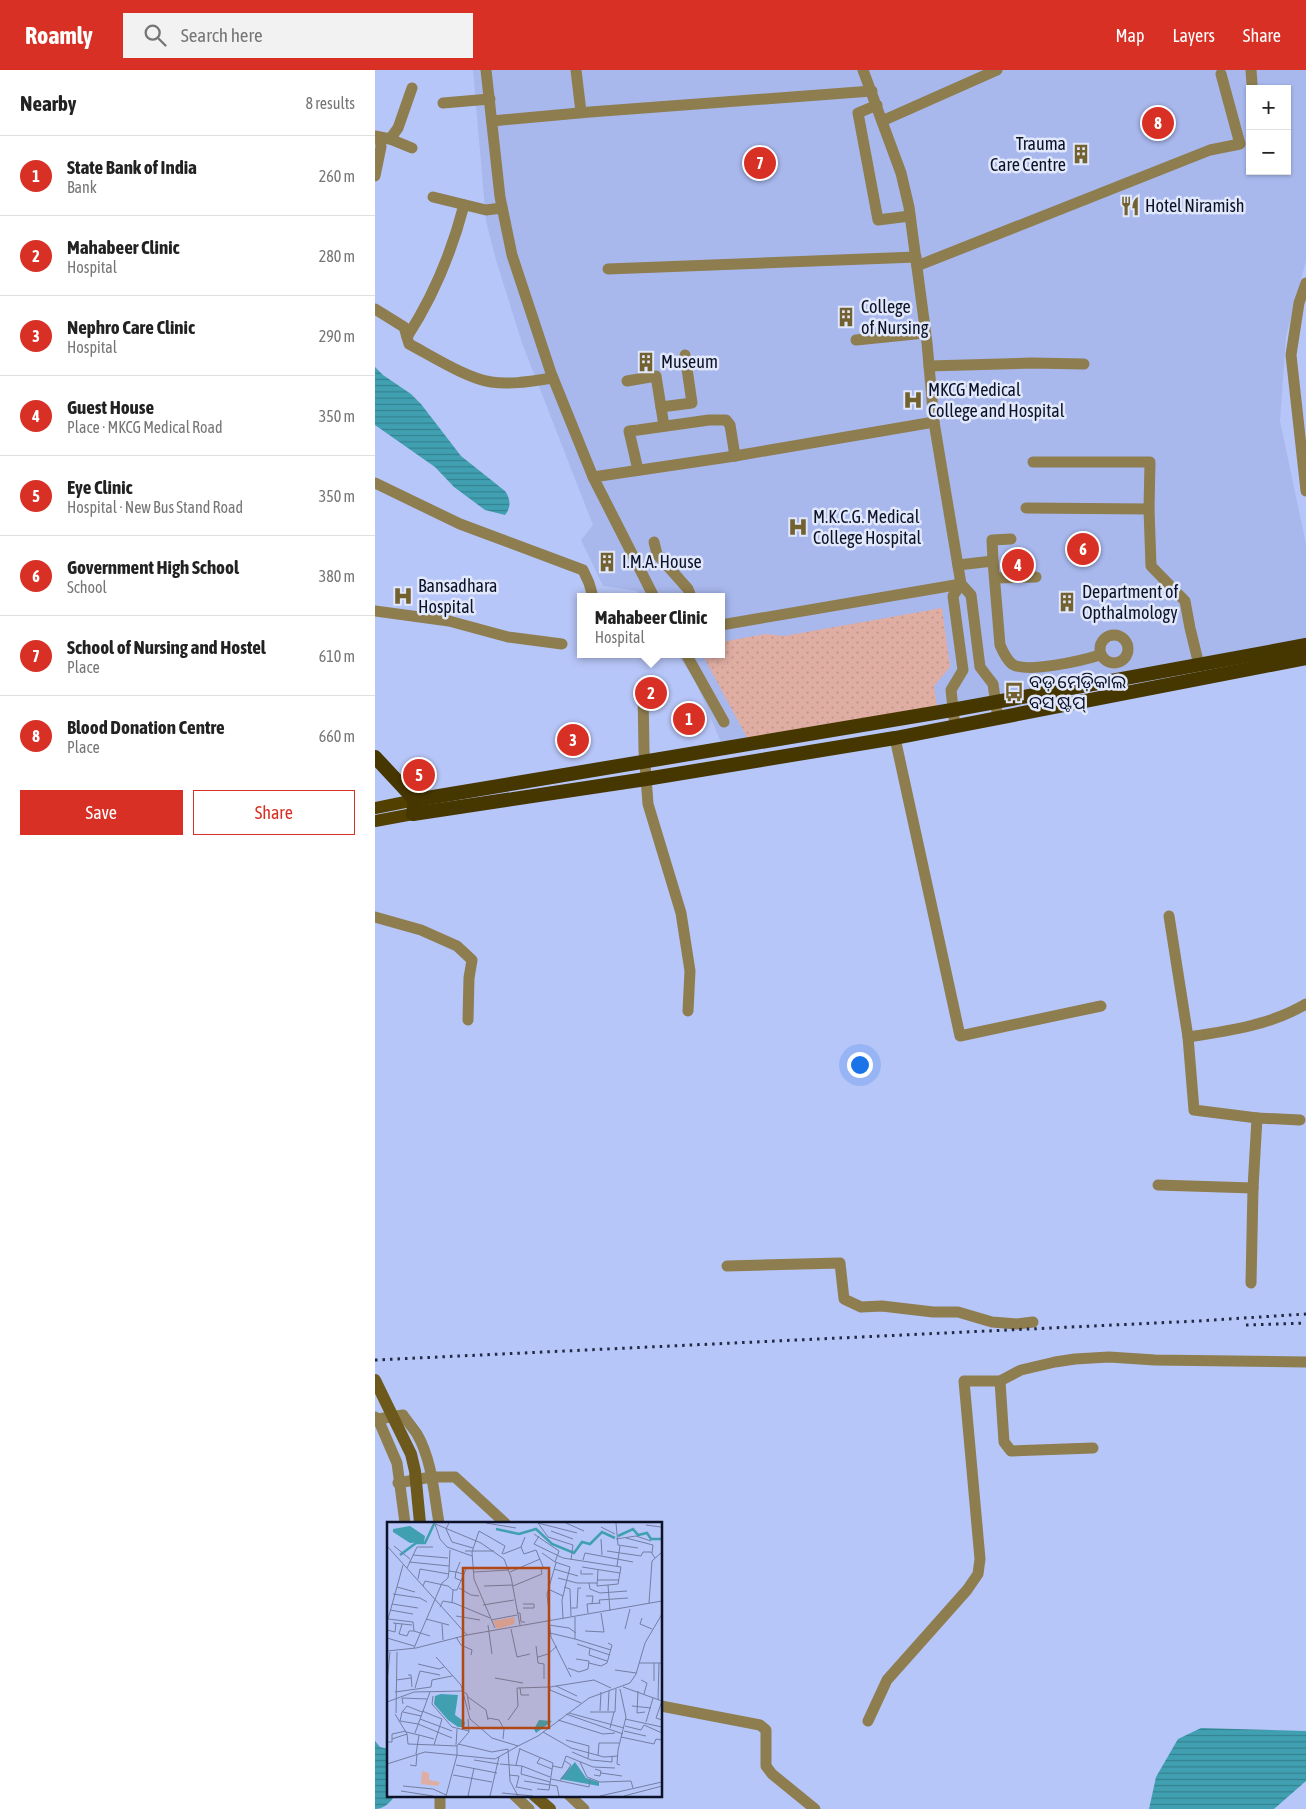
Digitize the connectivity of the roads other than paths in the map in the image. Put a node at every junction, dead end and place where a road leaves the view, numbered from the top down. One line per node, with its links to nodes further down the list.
1 (486, 70): 10 (street)
2 (576, 70): 13 (street)
3 (863, 70): 9 (street)
4 (997, 70): 15 (street)
5 (1251, 70): 7 (street)
6 (1221, 74): 23 (street)
7 (1252, 84)
8 (412, 88): 16 (street)
9 (871, 91): 12 (street); 13 (street)
10 (489, 99): 11 (street); 14 (street)
11 (443, 103)
12 (877, 106): 15 (street); 22 (street)
13 (581, 112): 14 (street)
14 (492, 121): 21 (street)
15 (882, 121): 22 (street)
16 (382, 138): 17 (street); 18 (street)
17 (412, 148)
18 (375, 176)
19 (433, 197): 20 (street)
20 (464, 205): 21 (street); 29 (street)
21 (502, 208): 34 (street)
22 (910, 216): 23 (street)
23 (916, 261): 24 (street); 28 (street)
24 (608, 269)
25 (1306, 283): 26 (street)
26 (1303, 305): 46 (street)
27 (375, 309): 29 (street)
28 (925, 333): 30 (street); 33 (street)
29 (407, 337): 34 (street)
30 (856, 340)
31 (685, 355): 36 (street)
32 (1084, 364): 33 (street)
33 (929, 366): 38 (street)
34 (553, 378): 44 (street)
35 (627, 381): 37 (street)
36 (678, 405): 37 (street); 39 (street)
37 (661, 407): 40 (street)
38 (934, 422): 41 (street); 52 (street)
39 (680, 424): 40 (street); 41 (street)
40 (664, 426): 43 (street)
41 (735, 456): 43 (street)
42 (1033, 462): 48 (street)
43 (638, 470): 44 (street)
44 (593, 477): 57 (street)
45 (375, 483): 56 (street)
46 (1306, 491)
47 (1026, 508): 48 (street)
48 (1149, 509): 65 (street)
49 (1011, 539): 51 (street)
50 (654, 542): 58 (street)
51 (993, 561): 52 (street); 53 (street)
52 (958, 564): 55 (street)
53 (995, 578): 54 (street); 63 (street)
54 (1036, 578)
55 (961, 584): 60 (street); 67 (street); 68 (street)
56 (592, 593)
57 (652, 593)
58 (690, 593)
59 (375, 611): 61 (street)
60 (725, 625)
61 (562, 644)
62 (1305, 650): 65 (highway); 69 (highway)
63 (1100, 655)
64 (688, 658): 70 (street)
65 (1199, 665): 67 (highway)
66 (643, 692): 75 (street)
67 (996, 702): 68 (highway); 69 (street)
68 (953, 710): 71 (street); 73 (highway)
69 (998, 719): 71 (highway)
70 (724, 722)
71 (955, 727): 72 (highway)
72 (895, 738): 76 (highway); 84 (street)
73 (738, 746): 75 (highway); 76 (street)
74 (375, 757): 78 (highway)
75 (645, 761): 77 (street); 78 (highway)
76 (747, 763): 77 (highway)
77 (647, 779): 78 (highway); 85 (street)
78 (414, 807): 79 (main road); 80 (main road)
79 (375, 808)
80 (375, 821)
81 (1169, 916): 87 (street)
82 (375, 917): 86 (street)
83 (1306, 1004): 87 (street)
84 (1101, 1006)
85 (688, 1011)
86 (468, 1020)
87 (1188, 1037): 88 (street)
88 (1257, 1118): 89 (street); 91 (street)
89 (1300, 1120)
90 (1158, 1186): 91 (street)
91 (1253, 1188): 93 (street)
92 (727, 1266): 94 (street)
93 (1251, 1283)
94 (1033, 1322)
95 (1306, 1362): 97 (street)
96 (375, 1380): 103 (main road, bridge)
97 (1000, 1382): 99 (street); 107 (street)
98 (376, 1418): 100 (street); 101 (street)
99 (1093, 1448)
100 (431, 1477): 101 (street); 104 (street); 105 (street)
101 (399, 1483): 102 (street)
102 (405, 1522)
103 (420, 1522)
104 (439, 1522)
105 (504, 1522)
106 (663, 1706): 116 (street)
107 (868, 1721)
108 (440, 1796): 112 (street)
109 (515, 1796): 113 (street)
110 (535, 1796): 114 (main road)
111 (570, 1796): 115 (street)
112 (440, 1809)
113 (529, 1809)
114 (550, 1809)
115 (584, 1809)
116 (815, 1809)

